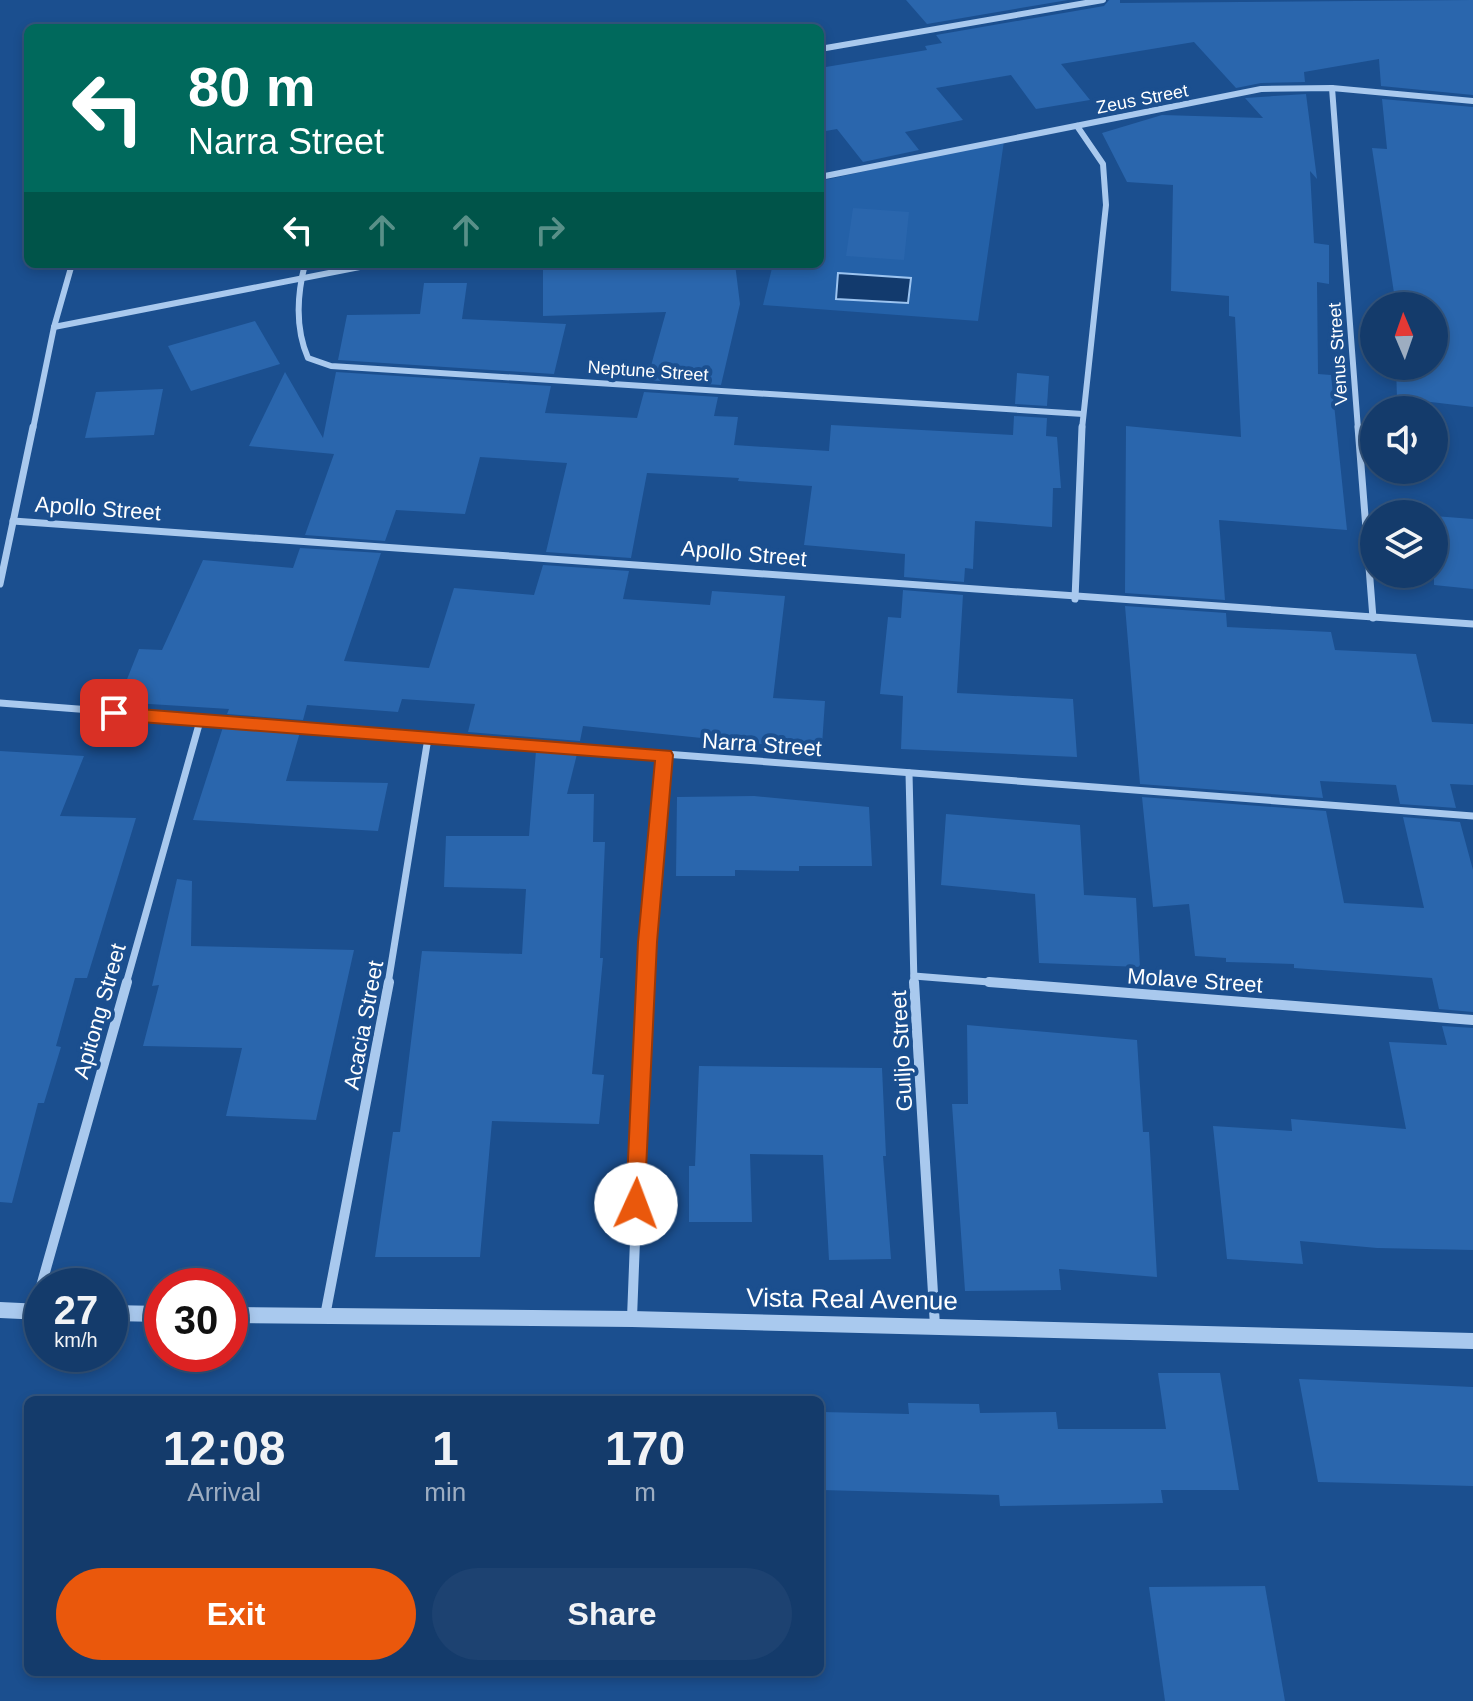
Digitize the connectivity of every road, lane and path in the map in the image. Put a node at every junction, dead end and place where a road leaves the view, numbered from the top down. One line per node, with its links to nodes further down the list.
1 (1103, 0): 2 (street)
2 (824, 48)
3 (1332, 88): 4 (street, Zeus Street); 5 (street, Zeus Street); 16 (street, Venus Street)
4 (1473, 101)
5 (1077, 126): 6 (street, Zeus Street); 12 (street)
6 (824, 176)
7 (71, 268): 11 (street)
8 (304, 268): 10 (street, Neptune Street)
9 (355, 268): 10 (street)
10 (301, 279): 11 (street); 12 (street, Neptune Street)
11 (54, 327): 13 (street)
12 (1083, 414): 15 (street)
13 (13, 521): 14 (street); 15 (street, Apollo Street)
14 (0, 584)
15 (1075, 599): 16 (street, Apollo Street)
16 (1373, 618): 17 (street, Apollo Street)
17 (1473, 624)
18 (0, 703): 19 (street, Narra Street)
19 (200, 721): 20 (street, Narra Street); 26 (street, Apitong Street)
20 (428, 738): 21 (street, Narra Street); 30 (street, Acacia Street)
21 (664, 755): 22 (street, Narra Street); 31 (street)
22 (909, 773): 23 (street, Narra Street); 24 (street, Guiljo Street)
23 (1473, 816)
24 (914, 976): 25 (street, Molave Street); 32 (street, Guiljo Street)
25 (1473, 1020)
26 (50, 1268)
27 (0, 1310): 28 (street)
28 (24, 1311)
29 (248, 1315): 30 (street, Vista Real Avenue)
30 (324, 1317): 31 (street, Vista Real Avenue)
31 (632, 1319): 32 (street, Vista Real Avenue)
32 (935, 1326): 33 (street, Vista Real Avenue)
33 (1473, 1341)

